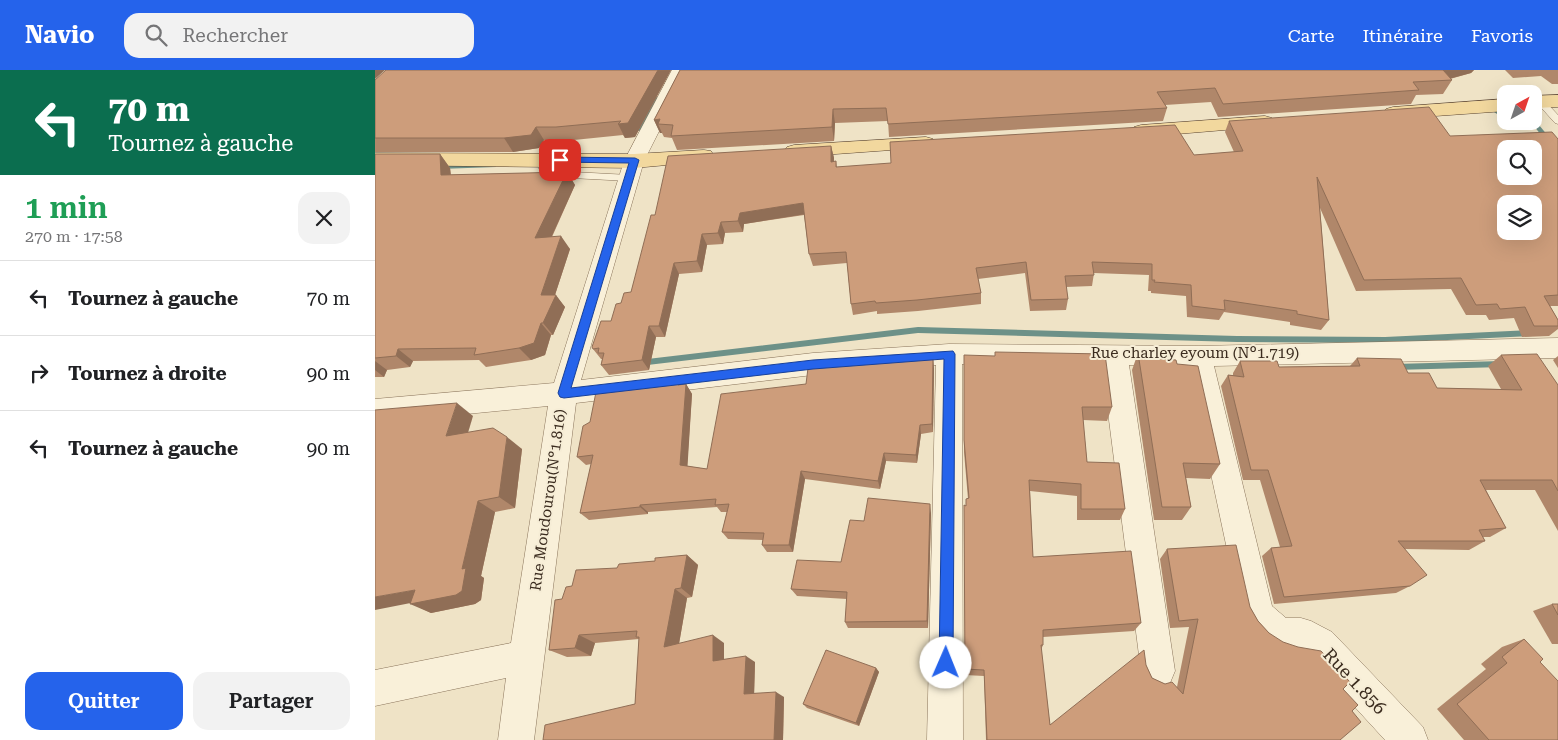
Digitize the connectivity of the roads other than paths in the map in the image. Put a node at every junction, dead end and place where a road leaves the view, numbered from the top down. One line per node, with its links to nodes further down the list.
1 (681, 70): 12 (street, Rue Moudourou(N°1.816))
2 (1544, 102): 5 (lane)
3 (1497, 106): 4 (main road)
4 (1371, 115)
5 (1558, 120)
6 (1284, 121): 7 (main road)
7 (1119, 132)
8 (941, 142): 9 (main road)
9 (773, 152)
10 (723, 155): 12 (main road)
11 (375, 159): 12 (main road)
12 (632, 169): 19 (street, Rue Moudourou(N°1.816))
13 (1558, 348): 14 (street, Rue charley eyoum (N°1.719))
14 (1529, 350): 17 (street, Rue charley eyoum (N°1.719)); 18 (street)
15 (949, 354): 16 (street, Rue charley eyoum (N°1.719)); 19 (street, Rue charley eyoum (N°1.719)); 25 (street)
16 (1114, 355): 17 (street, Rue charley eyoum (N°1.719)); 22 (street)
17 (1199, 356): 26 (street, Rue 1.856)
18 (1543, 371)
19 (564, 393): 20 (street, Rue charley eyoum (N°1.719)); 21 (street, Rue Moudourou(N°1.816))
20 (375, 411)
21 (526, 657): 23 (street); 24 (street, Rue Moudourou(N°1.816))
22 (1158, 671)
23 (375, 688)
24 (516, 740)
25 (945, 740)
26 (1410, 740)

